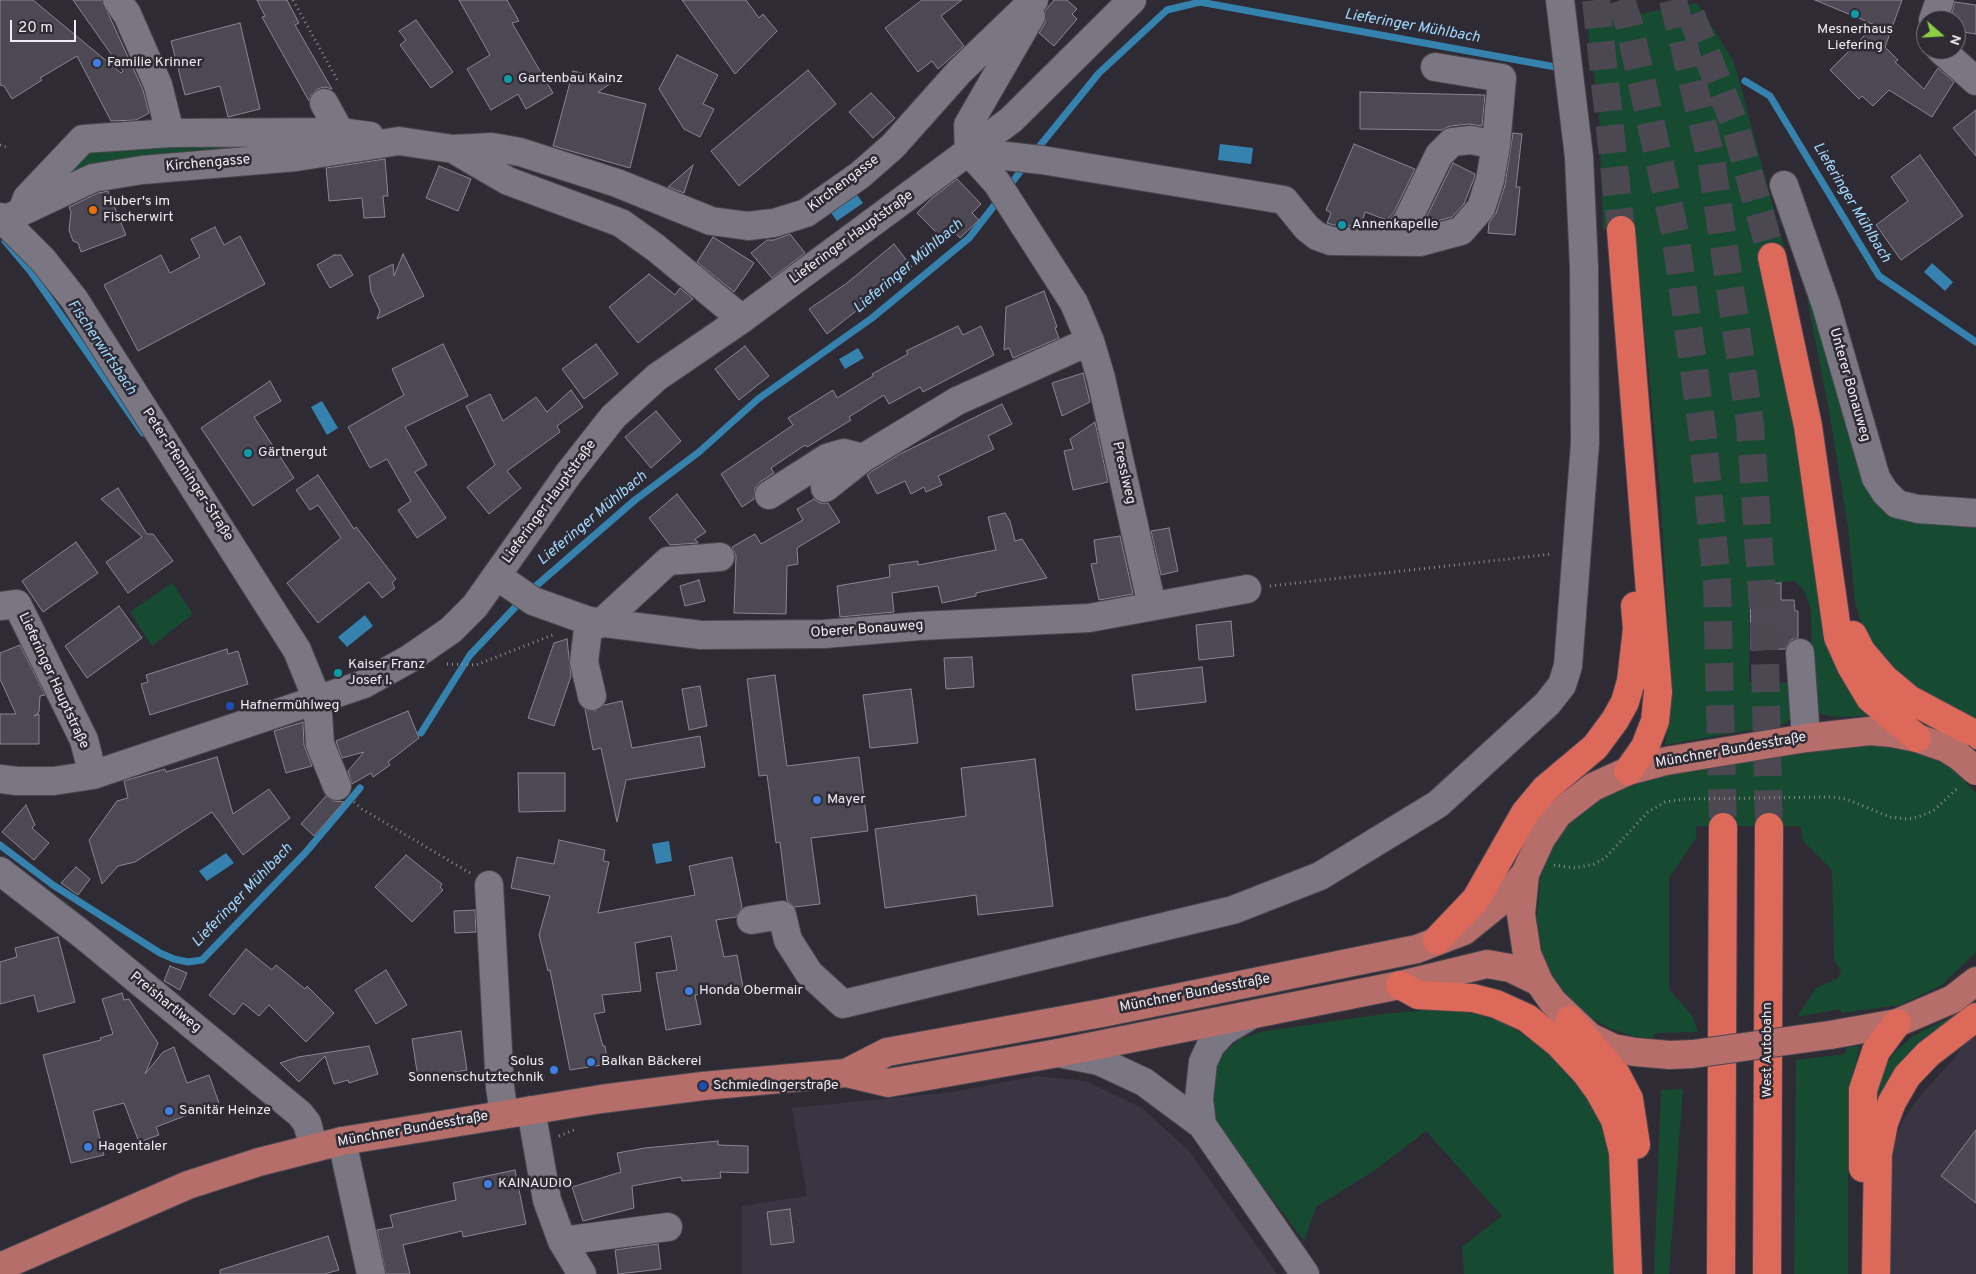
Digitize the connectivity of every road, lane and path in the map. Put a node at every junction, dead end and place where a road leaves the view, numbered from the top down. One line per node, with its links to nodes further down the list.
1 (117, 0): 12 (street)
2 (293, 0): 10 (path)
3 (1034, 0): 17 (street, Kirchengasse)
4 (1040, 0): 18 (street)
5 (1133, 0): 18 (street, Lieferinger Hauptstraße)
6 (1560, 0): 31 (street)
7 (1952, 60): 9 (street)
8 (1435, 67): 14 (street)
9 (1976, 81)
10 (334, 97): 11 (street)
11 (340, 132): 12 (street, Kirchengasse); 13 (street, Kirchengasse)
12 (170, 133): 20 (street, Kirchengasse)
13 (399, 141): 17 (street, Kirchengasse); 20 (street, Kirchengasse)
14 (1496, 145): 22 (street); 22 (street)
15 (0, 146): 16 (path)
16 (6, 147)
17 (454, 149): 24 (street, Kirchengasse)
18 (969, 152): 22 (street); 24 (street, Lieferinger Hauptstraße); 25 (street, Presslweg)
19 (1784, 185): 29 (street, Unterer Bonauweg)
20 (7, 217): 42 (street, Peter-Pfenninger-Straße)
21 (1621, 230): 30 (highway)
22 (1367, 242)
23 (1772, 257): 33 (highway)
24 (742, 319): 34 (street, Lieferinger Hauptstraße)
25 (1090, 340): 26 (street); 37 (street, Presslweg)
26 (863, 458): 27 (street); 28 (street)
27 (826, 488)
28 (769, 494)
29 (1976, 513)
30 (1647, 544): 47 (highway); 58 (highway)
31 (1578, 551): 35 (path); 57 (street)
32 (720, 557): 38 (street)
33 (1829, 571): 43 (highway); 45 (highway)
34 (515, 589): 38 (street, Oberer Bonauweg); 42 (street, Lieferinger Hauptstraße)
35 (1247, 589): 37 (street, Oberer Bonauweg)
36 (0, 606): 48 (street, Lieferinger Hauptstraße)
37 (1152, 606): 38 (street, Oberer Bonauweg)
38 (594, 623): 40 (path); 41 (street)
39 (1800, 653): 44 (street)
40 (456, 664)
41 (592, 696)
42 (317, 700): 48 (street, Lieferinger Hauptstraße); 50 (street)
43 (1974, 734)
44 (1806, 738): 45 (main road, Münchner Bundesstraße); 47 (main road, Münchner Bundesstraße)
45 (1917, 738): 46 (main road, Münchner Bundesstraße)
46 (1968, 763)
47 (1628, 771): 55 (main road, Münchner Bundesstraße)
48 (93, 774): 49 (street, Lieferinger Hauptstraße)
49 (0, 779)
50 (337, 786)
51 (359, 807): 56 (path)
52 (1723, 827): 83 (highway)
53 (1769, 827): 84 (highway, West Autobahn)
54 (0, 871): 74 (street, Preishartlweg)
55 (1525, 874): 58 (main road, Münchner Bundesstraße); 60 (main road, Münchner Bundesstraße)
56 (490, 885): 69 (street)
57 (751, 920)
58 (1437, 940): 67 (main road, Münchner Bundesstraße)
59 (1976, 981): 65 (main road, Münchner Bundesstraße)
60 (1539, 982): 61 (main road, Münchner Bundesstraße); 64 (main road, Münchner Bundesstraße)
61 (1400, 985): 62 (main road, Münchner Bundesstraße); 81 (highway)
62 (1252, 1014): 66 (main road, Münchner Bundesstraße); 70 (street)
63 (1976, 1017): 86 (highway)
64 (1570, 1020): 65 (main road, Münchner Bundesstraße, bridge); 82 (highway)
65 (1897, 1023): 85 (highway)
66 (1058, 1053): 67 (main road, Münchner Bundesstraße); 70 (street)
67 (846, 1073): 68 (main road, Münchner Bundesstraße)
68 (530, 1110): 69 (main road, Münchner Bundesstraße); 76 (street)
69 (504, 1114): 73 (main road, Münchner Bundesstraße)
70 (1202, 1125): 80 (street)
71 (574, 1130): 72 (path)
72 (558, 1136)
73 (342, 1141): 74 (main road, Münchner Bundesstraße); 78 (street)
74 (314, 1148): 77 (main road, Münchner Bundesstraße)
75 (668, 1226): 76 (street)
76 (562, 1241): 79 (street)
77 (0, 1267)
78 (372, 1274)
79 (582, 1274)
80 (1305, 1274)
81 (1628, 1274)
82 (1635, 1274)
83 (1721, 1274)
84 (1767, 1274)
85 (1860, 1274)
86 (1876, 1274)

